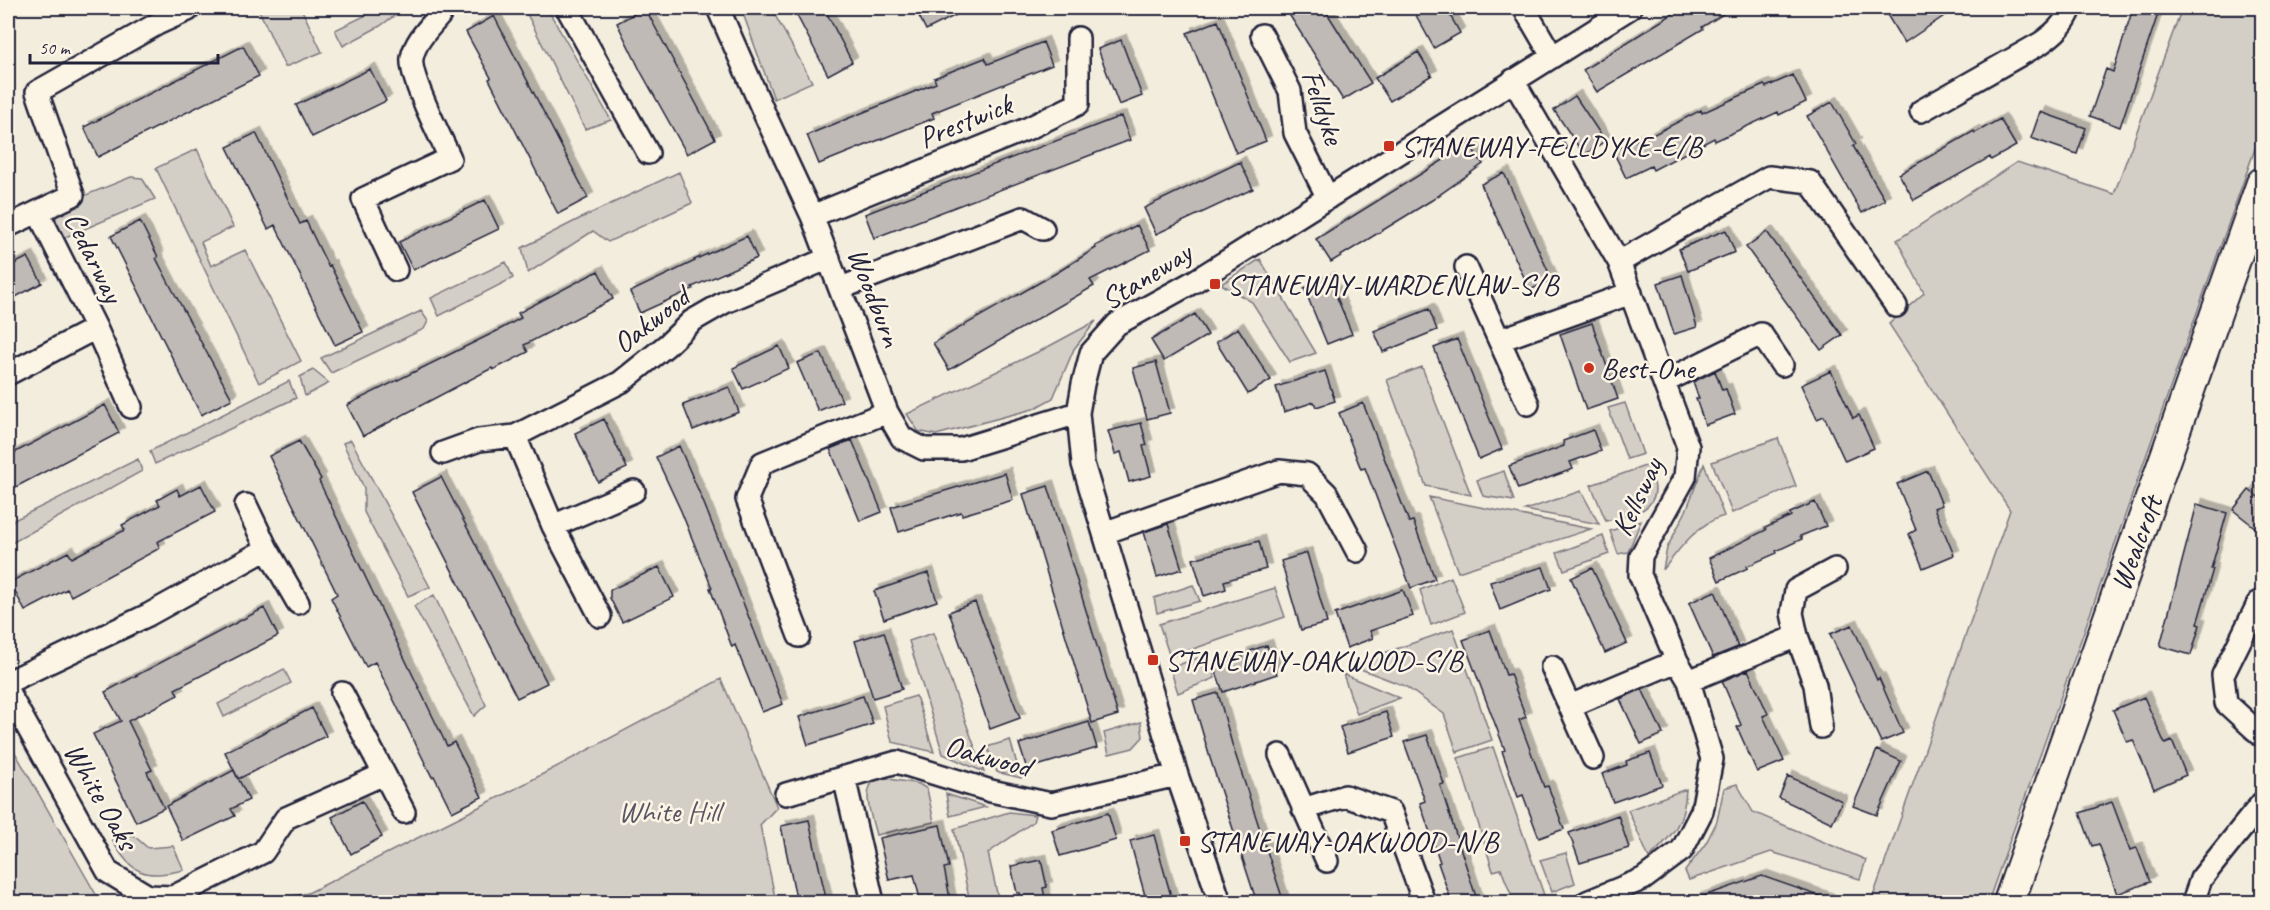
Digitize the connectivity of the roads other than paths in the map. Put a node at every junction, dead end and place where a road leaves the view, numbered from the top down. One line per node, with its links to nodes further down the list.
1 (567, 8): 13 (street)
2 (718, 8): 17 (street, Woodburn)
3 (1524, 8): 10 (street)
4 (1630, 8): 10 (street, Staneway)
5 (2071, 8): 12 (street)
6 (188, 9): 16 (street, Cedarway)
7 (444, 10): 23 (street)
8 (1262, 35): 15 (street, Felldyke)
9 (1078, 38): 17 (street, Prestwick)
10 (1552, 56): 11 (street, Staneway)
11 (1513, 80): 15 (street, Staneway); 21 (street, Kellsway)
12 (1921, 111)
13 (648, 153)
14 (2262, 183): 73 (street, Wealcroft)
15 (1328, 198): 35 (street, Staneway)
16 (38, 212): 18 (street, Cedarway); 27 (street, Cedarway)
17 (812, 216): 20 (street, Woodburn)
18 (8, 226)
19 (1043, 229): 24 (street)
20 (829, 258): 24 (street, Woodburn); 36 (street, Oakwood)
21 (1619, 262): 25 (street, Kellsway); 26 (street)
22 (1466, 267): 28 (street)
23 (396, 270)
24 (841, 288): 34 (street, Woodburn)
25 (1631, 293): 28 (street); 31 (street, Kellsway)
26 (1896, 306)
27 (96, 328): 30 (street, Cedarway); 33 (street, Cedarway)
28 (1500, 340): 32 (street)
29 (1782, 365): 31 (street)
30 (8, 374)
31 (1664, 382): 50 (street, Kellsway)
32 (1528, 405)
33 (131, 407)
34 (887, 412): 35 (street, Woodburn); 48 (street)
35 (1078, 413): 41 (street, Staneway)
36 (515, 436): 37 (street, Oakwood); 40 (street)
37 (443, 453)
38 (634, 491): 40 (street)
39 (246, 505): 42 (street)
40 (553, 526): 47 (street)
41 (1104, 533): 43 (street); 62 (street, Staneway)
42 (267, 549): 46 (street); 53 (street)
43 (1357, 551)
44 (1835, 569): 49 (street)
45 (2259, 602): 58 (street)
46 (298, 603)
47 (600, 616)
48 (799, 636)
49 (1797, 636): 52 (street); 57 (street)
50 (1677, 661): 52 (street, Kellsway); 56 (street)
51 (1552, 667): 56 (street)
52 (1689, 681): 69 (street, Kellsway)
53 (8, 682)
54 (8, 692): 61 (street, White Oaks)
55 (342, 693): 61 (street)
56 (1570, 706): 60 (street)
57 (1821, 727)
58 (2262, 736)
59 (1280, 755): 66 (street)
60 (1593, 758)
61 (384, 774): 67 (street)
62 (1177, 775): 63 (street, Oakwood); 71 (street, Staneway)
63 (844, 777): 64 (street, Oakwood); 70 (street)
64 (786, 794)
65 (2262, 803): 74 (street)
66 (1303, 809): 68 (street); 72 (street)
67 (404, 812)
68 (1326, 861)
69 (1599, 901)
70 (873, 903)
71 (1220, 903)
72 (1424, 903)
73 (2009, 903)
74 (2193, 903)

